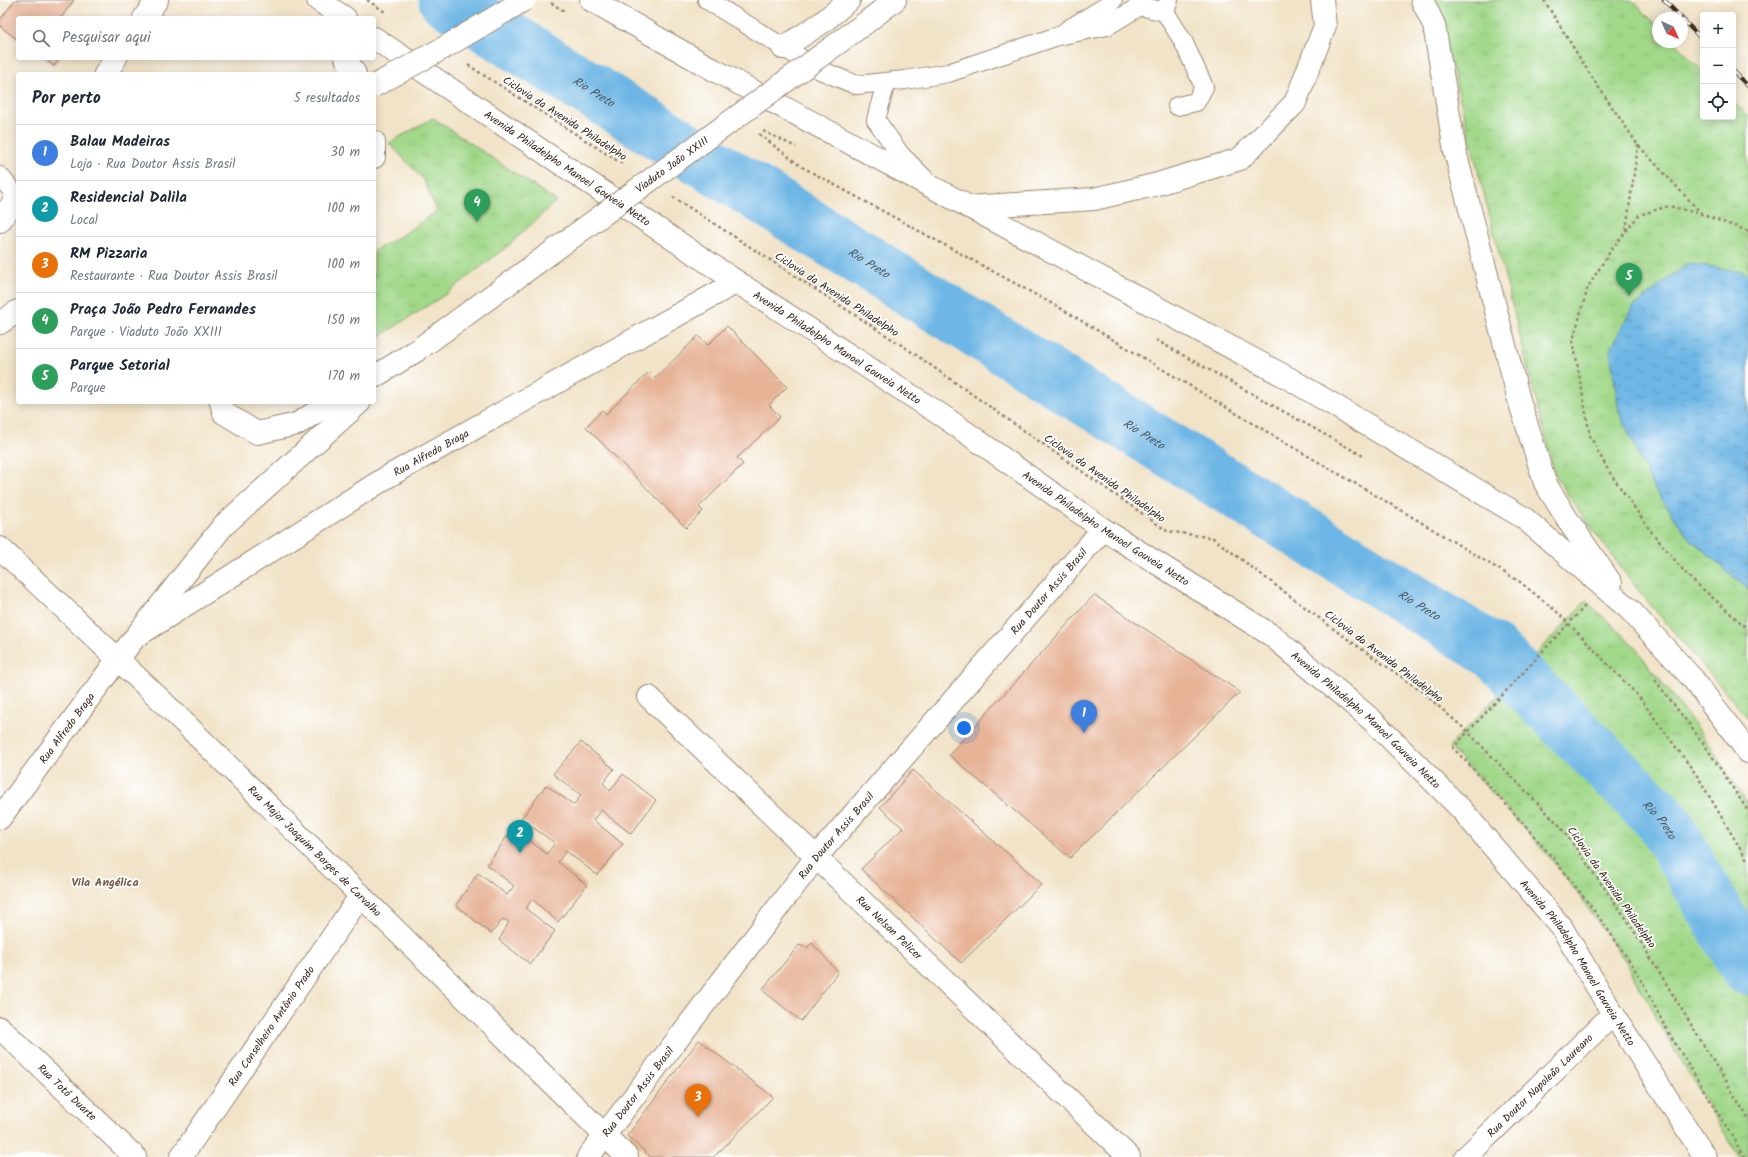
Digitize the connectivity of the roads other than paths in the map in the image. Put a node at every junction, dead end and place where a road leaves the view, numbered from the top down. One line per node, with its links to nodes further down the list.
1 (157, 0): 14 (main road)
2 (308, 0): 15 (main road)
3 (318, 0): 16 (main road)
4 (524, 0): 26 (main road, bridge)
5 (707, 0): 20 (lane)
6 (849, 0): 20 (main road)
7 (882, 0): 17 (main road, Viaduto João XXIII)
8 (895, 0): 17 (main road)
9 (1113, 0): 18 (lane)
10 (1322, 0): 32 (main road)
11 (1422, 0): 45 (main road)
12 (603, 2): 29 (main road)
13 (1167, 6): 18 (lane); 27 (lane)
14 (145, 16)
15 (320, 16)
16 (342, 16)
17 (864, 24): 37 (main road, Viaduto João XXIII, bridge)
18 (1058, 36): 25 (lane)
19 (376, 39): 34 (main road, Avenida Philadelpho Manoel Gouveia Netto)
20 (783, 48): 25 (lane)
21 (115, 60): 23 (main road)
22 (347, 60): 24 (main road)
23 (106, 72)
24 (354, 72)
25 (886, 82): 29 (lane)
26 (376, 85)
27 (1177, 106)
28 (0, 176): 30 (lane)
29 (936, 190): 32 (main road)
30 (16, 194)
31 (16, 199): 33 (main road)
32 (968, 207): 45 (main road)
33 (0, 221)
34 (737, 282): 43 (main road, Avenida Philadelpho Manoel Gouveia Netto); 46 (main road, Rua Alfredo Braga)
35 (16, 312): 36 (main road)
36 (0, 323)
37 (419, 348): 38 (main road); 39 (main road)
38 (376, 376)
39 (376, 387)
40 (222, 404): 41 (main road)
41 (329, 404)
42 (358, 404): 46 (main road, Rua Alfredo Braga)
43 (1103, 529): 51 (main road, Rua Doutor Assis Brasil); 53 (main road, Avenida Philadelpho Manoel Gouveia Netto)
44 (0, 548): 47 (main road, Rua Major Joaquim Borges de Carvalho)
45 (1630, 610): 49 (main road)
46 (134, 638): 47 (main road, Rua Alfredo Braga)
47 (118, 659): 50 (main road, Rua Alfredo Braga); 52 (main road, Rua Major Joaquim Borges de Carvalho)
48 (649, 697): 51 (main road, Rua Nelson Pelicer)
49 (1748, 752)
50 (0, 818)
51 (817, 856): 55 (main road, Rua Doutor Assis Brasil); 60 (main road, Rua Nelson Pelicer)
52 (361, 895): 55 (main road, Rua Major Joaquim Borges de Carvalho); 57 (main road, Rua Conselheiro Antônio Prado)
53 (1612, 1014): 61 (main road, Rua Doutor Napoleão Laureano); 62 (main road, Avenida Philadelpho Manoel Gouveia Netto)
54 (0, 1028): 56 (main road, Rua Totó Duarte)
55 (604, 1134): 58 (main road, Rua Doutor Assis Brasil); 59 (main road, Rua Major Joaquim Borges de Carvalho)
56 (135, 1157)
57 (181, 1157)
58 (588, 1157)
59 (627, 1157)
60 (1129, 1157)
61 (1466, 1157)
62 (1705, 1157)

